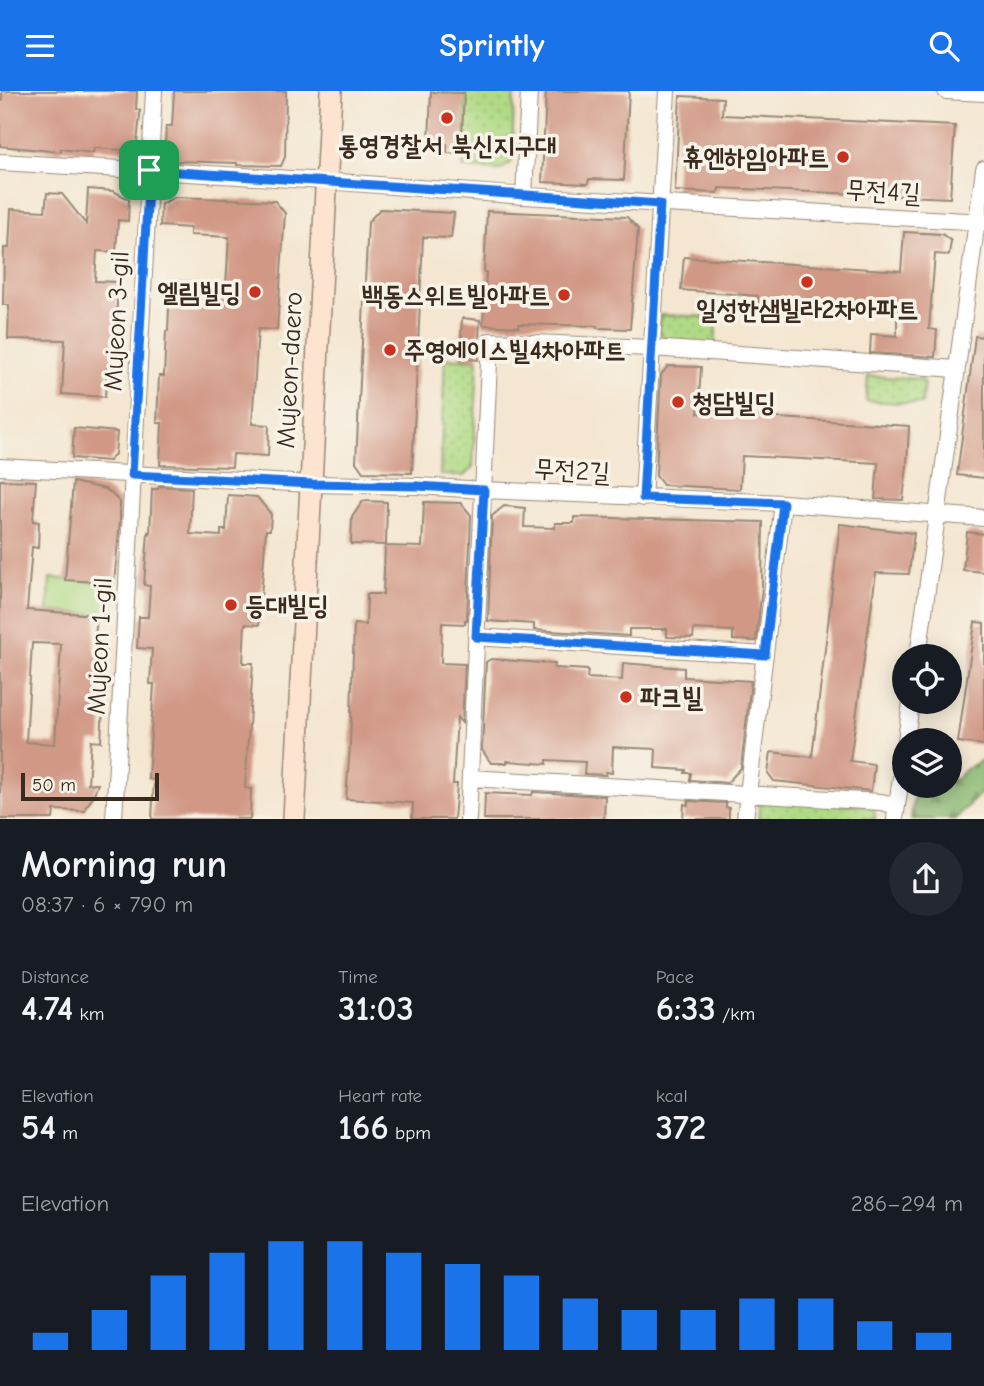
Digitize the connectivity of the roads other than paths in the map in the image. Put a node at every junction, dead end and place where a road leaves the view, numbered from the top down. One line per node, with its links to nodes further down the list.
1 (154, 91): 9 (street, Mujeon 3-gil)
2 (331, 91): 10 (street, Mujeon-daero)
3 (529, 91): 11 (street)
4 (667, 91): 12 (street)
5 (946, 91): 6 (street)
6 (984, 93)
7 (0, 162): 9 (street)
8 (984, 169): 13 (street)
9 (149, 170): 10 (street); 17 (street, Mujeon 3-gil)
10 (326, 181): 11 (street, 무전4길); 18 (street, Mujeon-daero)
11 (524, 196): 12 (street, 무전4길)
12 (660, 204): 13 (street, 무전4길); 14 (street)
13 (981, 221): 15 (street)
14 (651, 348): 15 (street); 19 (street); 20 (street)
15 (957, 369): 22 (street)
16 (0, 467): 17 (street)
17 (132, 475): 18 (street); 30 (street, Mujeon 1-gil)
18 (312, 484): 19 (street, 무전2길); 31 (street, Mujeon-daero)
19 (484, 490): 20 (street, 무전2길); 24 (street)
20 (643, 498): 21 (street, 무전2길)
21 (783, 503): 22 (street, 무전2길); 26 (street)
22 (937, 514): 23 (street, 무전2길); 25 (street)
23 (984, 518)
24 (476, 637): 26 (street); 27 (street)
25 (920, 644)
26 (765, 655): 28 (street)
27 (470, 778): 28 (street); 32 (street)
28 (748, 794): 29 (street); 33 (street)
29 (896, 812)
30 (114, 819)
31 (294, 819)
32 (468, 819)
33 (746, 819)

